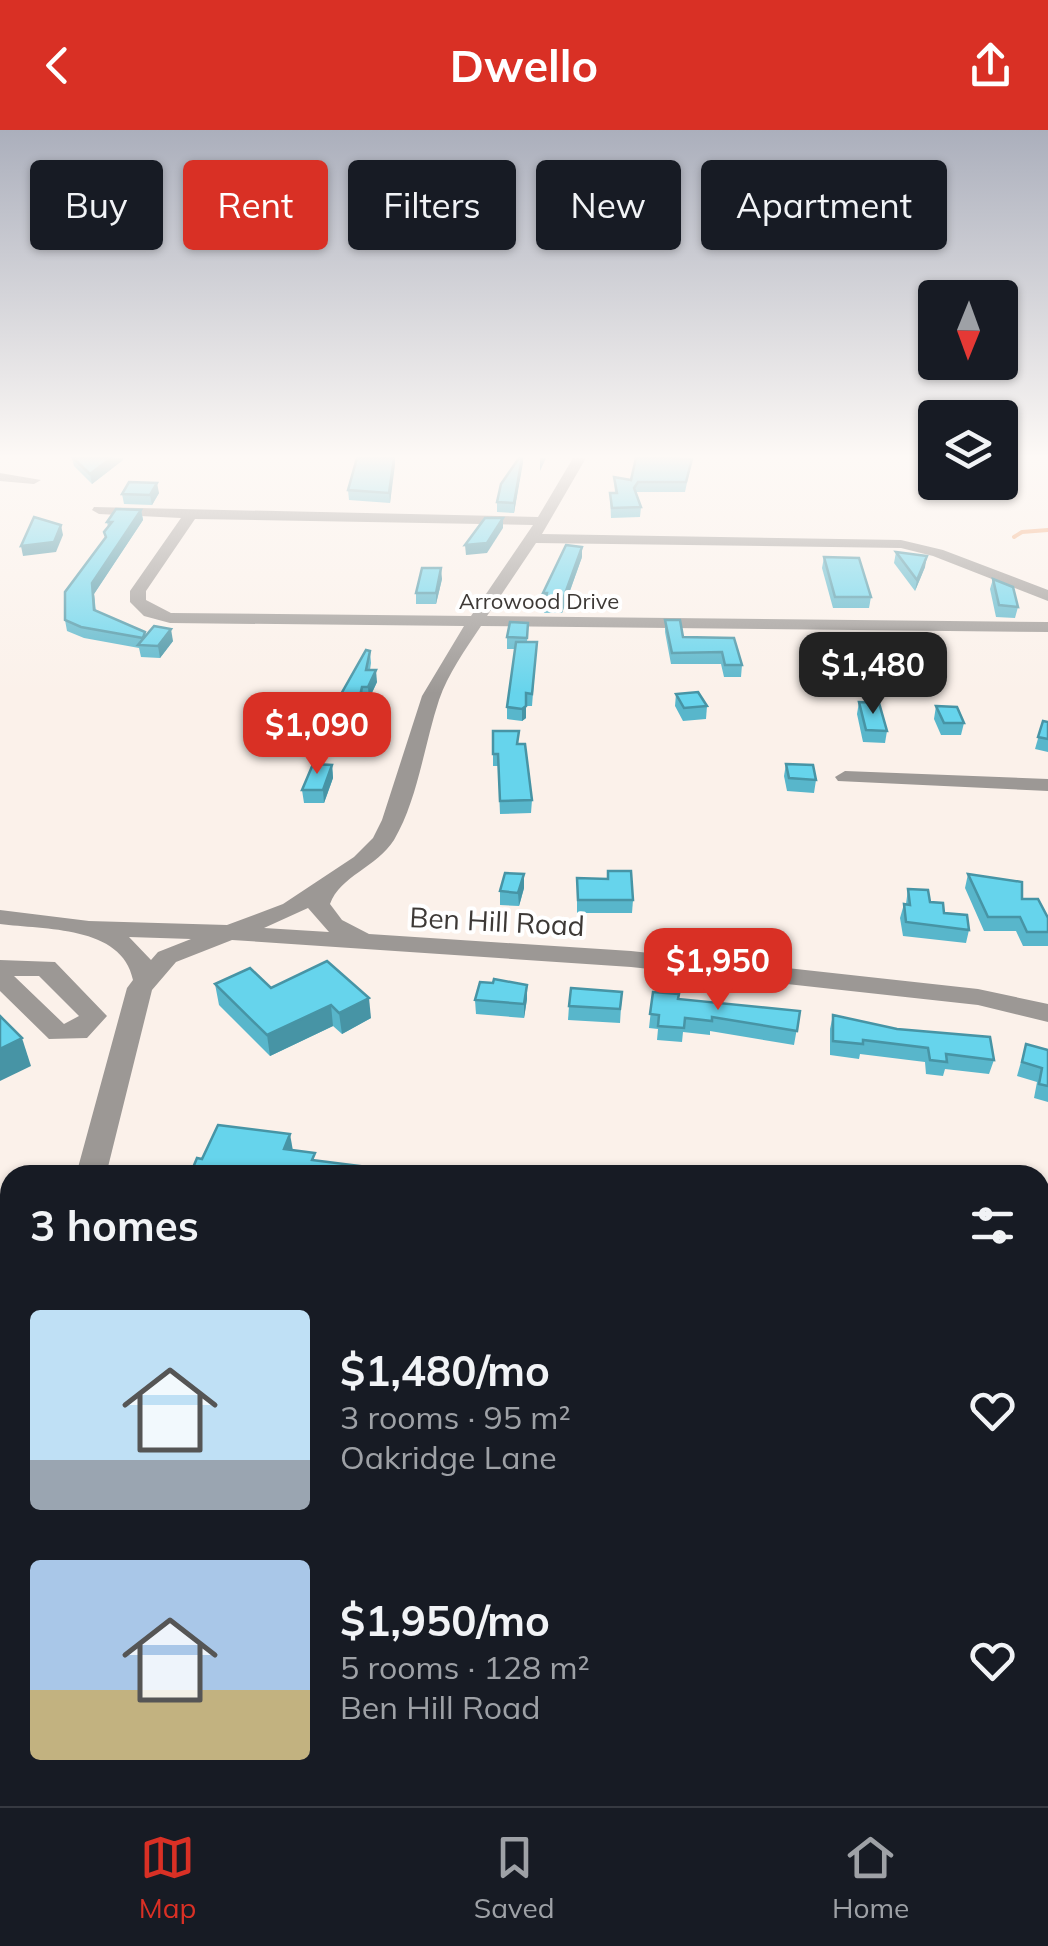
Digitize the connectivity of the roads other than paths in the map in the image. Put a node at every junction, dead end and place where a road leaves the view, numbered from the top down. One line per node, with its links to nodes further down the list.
1 (175, 536): 5 (street, Arrowood Drive)
2 (534, 536): 5 (street)
3 (699, 536): 4 (street)
4 (1048, 596)
5 (474, 623): 6 (street, Arrowood Drive); 9 (street)
6 (1048, 627)
7 (846, 778): 8 (street)
8 (1048, 785)
9 (324, 888): 12 (street); 13 (street)
10 (0, 917): 11 (street, Ben Hill Road)
11 (89, 928): 12 (street, Ben Hill Road); 16 (street)
12 (233, 933): 13 (street, Ben Hill Road); 16 (street)
13 (367, 943): 17 (street, Ben Hill Road)
14 (0, 968): 15 (street)
15 (0, 977)
16 (146, 982): 18 (street)
17 (1048, 1012)
18 (95, 1165)

